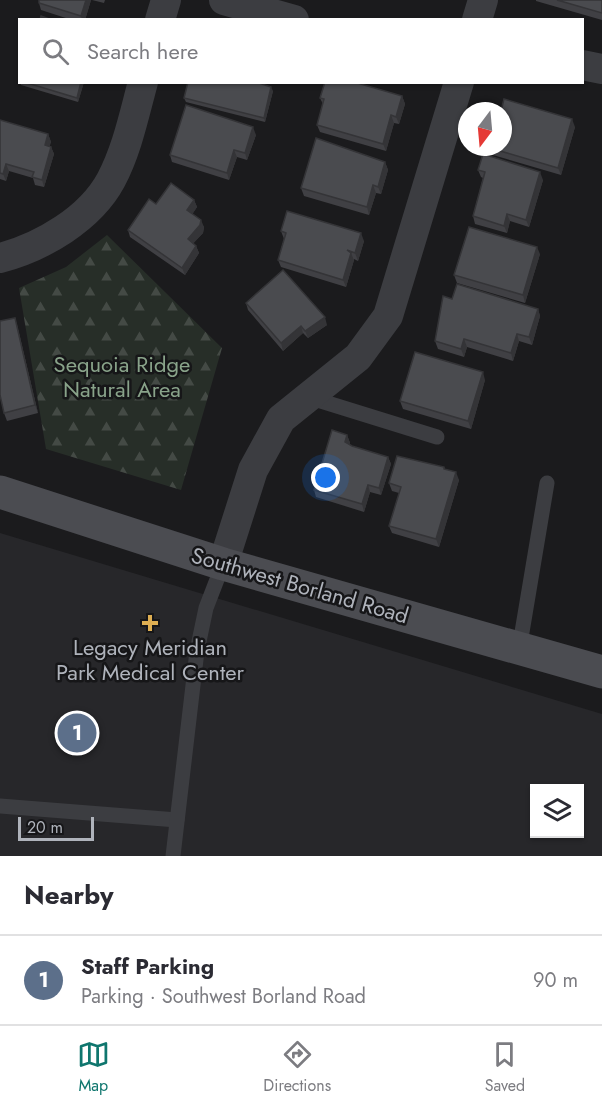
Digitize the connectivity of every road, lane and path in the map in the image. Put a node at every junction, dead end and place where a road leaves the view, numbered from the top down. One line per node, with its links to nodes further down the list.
1 (166, 0): 4 (street)
2 (224, 0): 5 (street)
3 (483, 0): 6 (street)
4 (161, 18)
5 (287, 18)
6 (478, 18)
7 (584, 65): 8 (street)
8 (602, 69)
9 (142, 84): 11 (street)
10 (458, 84): 12 (street)
11 (0, 258)
12 (308, 397): 13 (lane); 16 (street)
13 (437, 437)
14 (547, 483): 17 (lane)
15 (0, 492): 16 (main road, Southwest Borland Road)
16 (224, 564): 17 (main road, Southwest Borland Road); 20 (lane)
17 (519, 650): 18 (main road, Southwest Borland Road)
18 (602, 672)
19 (0, 806): 20 (lane)
20 (177, 820): 21 (lane)
21 (172, 856)

